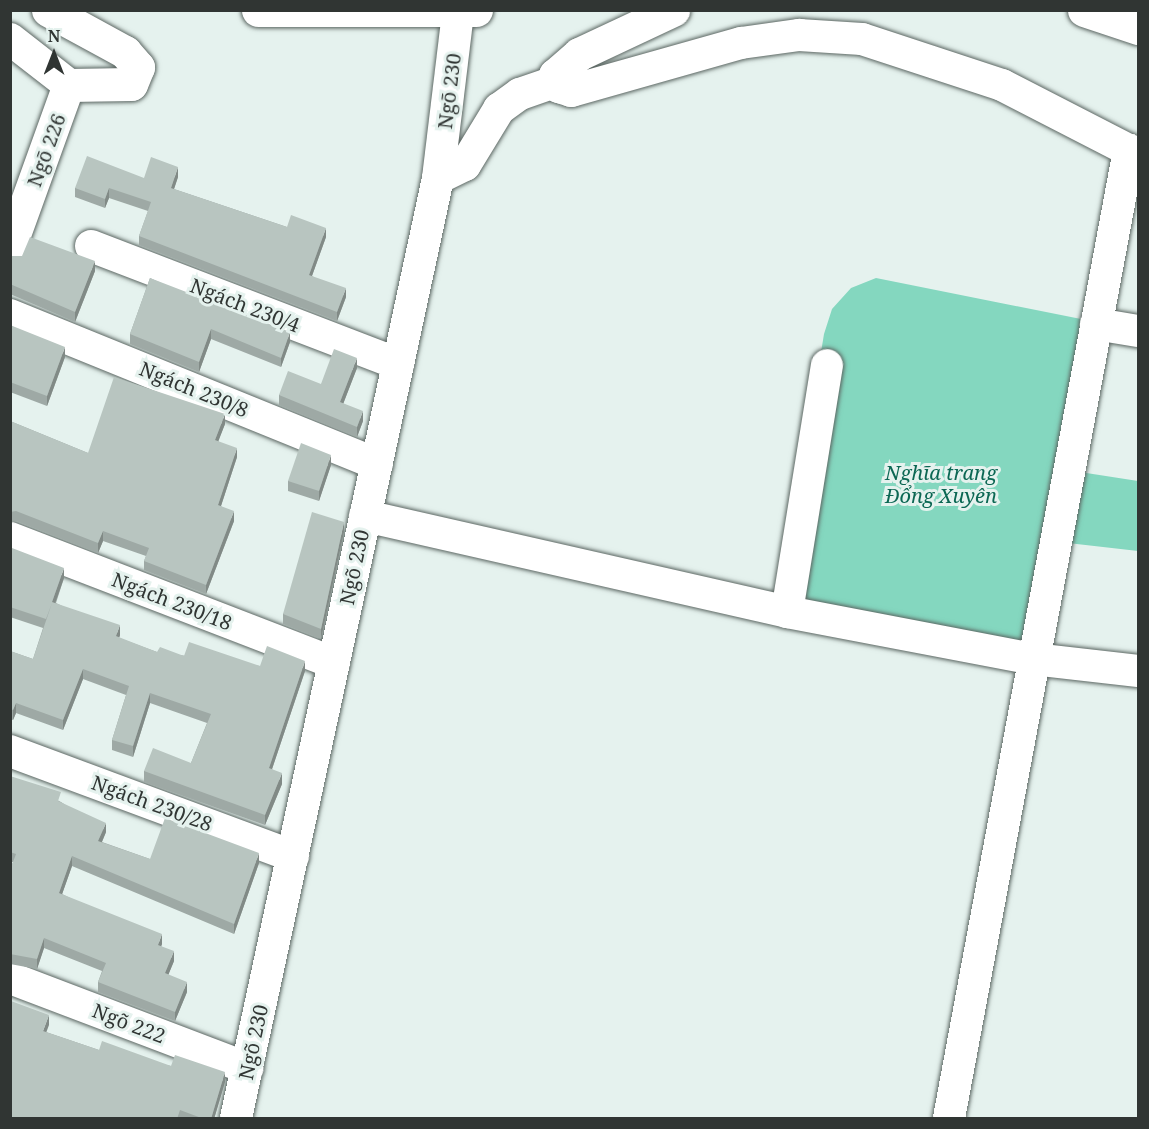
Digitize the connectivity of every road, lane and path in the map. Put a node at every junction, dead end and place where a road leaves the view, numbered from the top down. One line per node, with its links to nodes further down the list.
1 (48, 10): 10 (main road)
2 (258, 10): 6 (main road)
3 (673, 10): 9 (main road)
4 (1084, 10): 7 (main road)
5 (1117, 10): 7 (main road)
6 (467, 12): 12 (street, Ngõ 230)
7 (1138, 27)
8 (10, 39): 10 (street)
9 (555, 79): 11 (street); 12 (street)
10 (69, 85): 14 (street, Ngõ 226)
11 (1134, 152): 16 (street)
12 (438, 178): 18 (street, Ngõ 230)
13 (91, 246): 18 (street, Ngách 230/4)
14 (10, 249)
15 (10, 315): 20 (street, Ngách 230/8)
16 (1096, 324): 17 (street); 24 (street)
17 (1138, 331)
18 (398, 364): 20 (street, Ngõ 230)
19 (827, 365): 23 (street)
20 (377, 464): 21 (street, Ngõ 230)
21 (365, 516): 23 (street); 25 (street, Ngõ 230)
22 (10, 538): 25 (street, Ngách 230/18)
23 (787, 612): 24 (street)
24 (1033, 659): 26 (street); 32 (street)
25 (334, 663): 28 (street, Ngõ 230)
26 (1138, 671)
27 (10, 751): 28 (street, Ngách 230/28)
28 (293, 856): 30 (street, Ngõ 230)
29 (10, 978): 30 (street, Ngõ 222)
30 (247, 1068): 31 (street, Ngõ 230)
31 (236, 1119)
32 (949, 1119)

